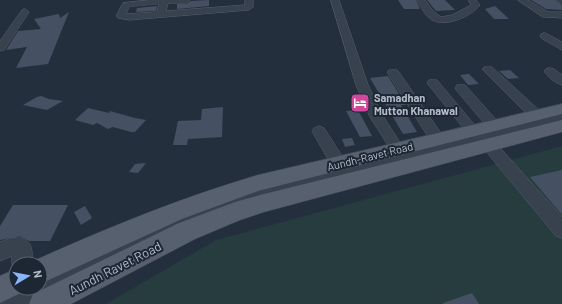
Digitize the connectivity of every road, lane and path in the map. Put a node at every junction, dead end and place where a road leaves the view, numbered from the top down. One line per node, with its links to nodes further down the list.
1 (186, 0): 8 (street)
2 (248, 0): 12 (street)
3 (335, 0): 32 (street)
4 (421, 0): 5 (street)
5 (472, 0)
6 (522, 0): 13 (street)
7 (559, 0): 10 (street)
8 (172, 1): 12 (street)
9 (127, 2): 12 (street); 12 (street)
10 (562, 2)
11 (25, 12): 16 (street)
12 (164, 14)
13 (562, 15)
14 (545, 36): 15 (street)
15 (562, 47)
16 (0, 48)
17 (488, 69): 24 (street)
18 (550, 71): 20 (street)
19 (393, 72): 30 (street)
20 (562, 81)
21 (433, 83): 29 (street)
22 (461, 88): 26 (street)
23 (562, 109): 24 (main road, Aundh-Ravet Road)
24 (536, 115): 26 (main road, Aundh-Ravet Road)
25 (562, 116): 39 (street)
26 (494, 126): 29 (main road, Aundh-Ravet Road)
27 (562, 126): 31 (main road, Aundh-Ravet Road)
28 (320, 131): 33 (street)
29 (472, 131): 30 (main road, Aundh-Ravet Road)
30 (437, 140): 32 (main road, Aundh-Ravet Road)
31 (489, 145): 34 (main road, Aundh-Ravet Road); 35 (street)
32 (397, 149): 33 (main road, Aundh-Ravet Road)
33 (339, 164): 34 (main road, Aundh-Ravet Road)
34 (184, 220): 38 (main road); 40 (main road, Aundh Ravet Road)
35 (562, 230)
36 (0, 252): 37 (street)
37 (22, 256)
38 (48, 267)
39 (10, 304)
40 (44, 304)

